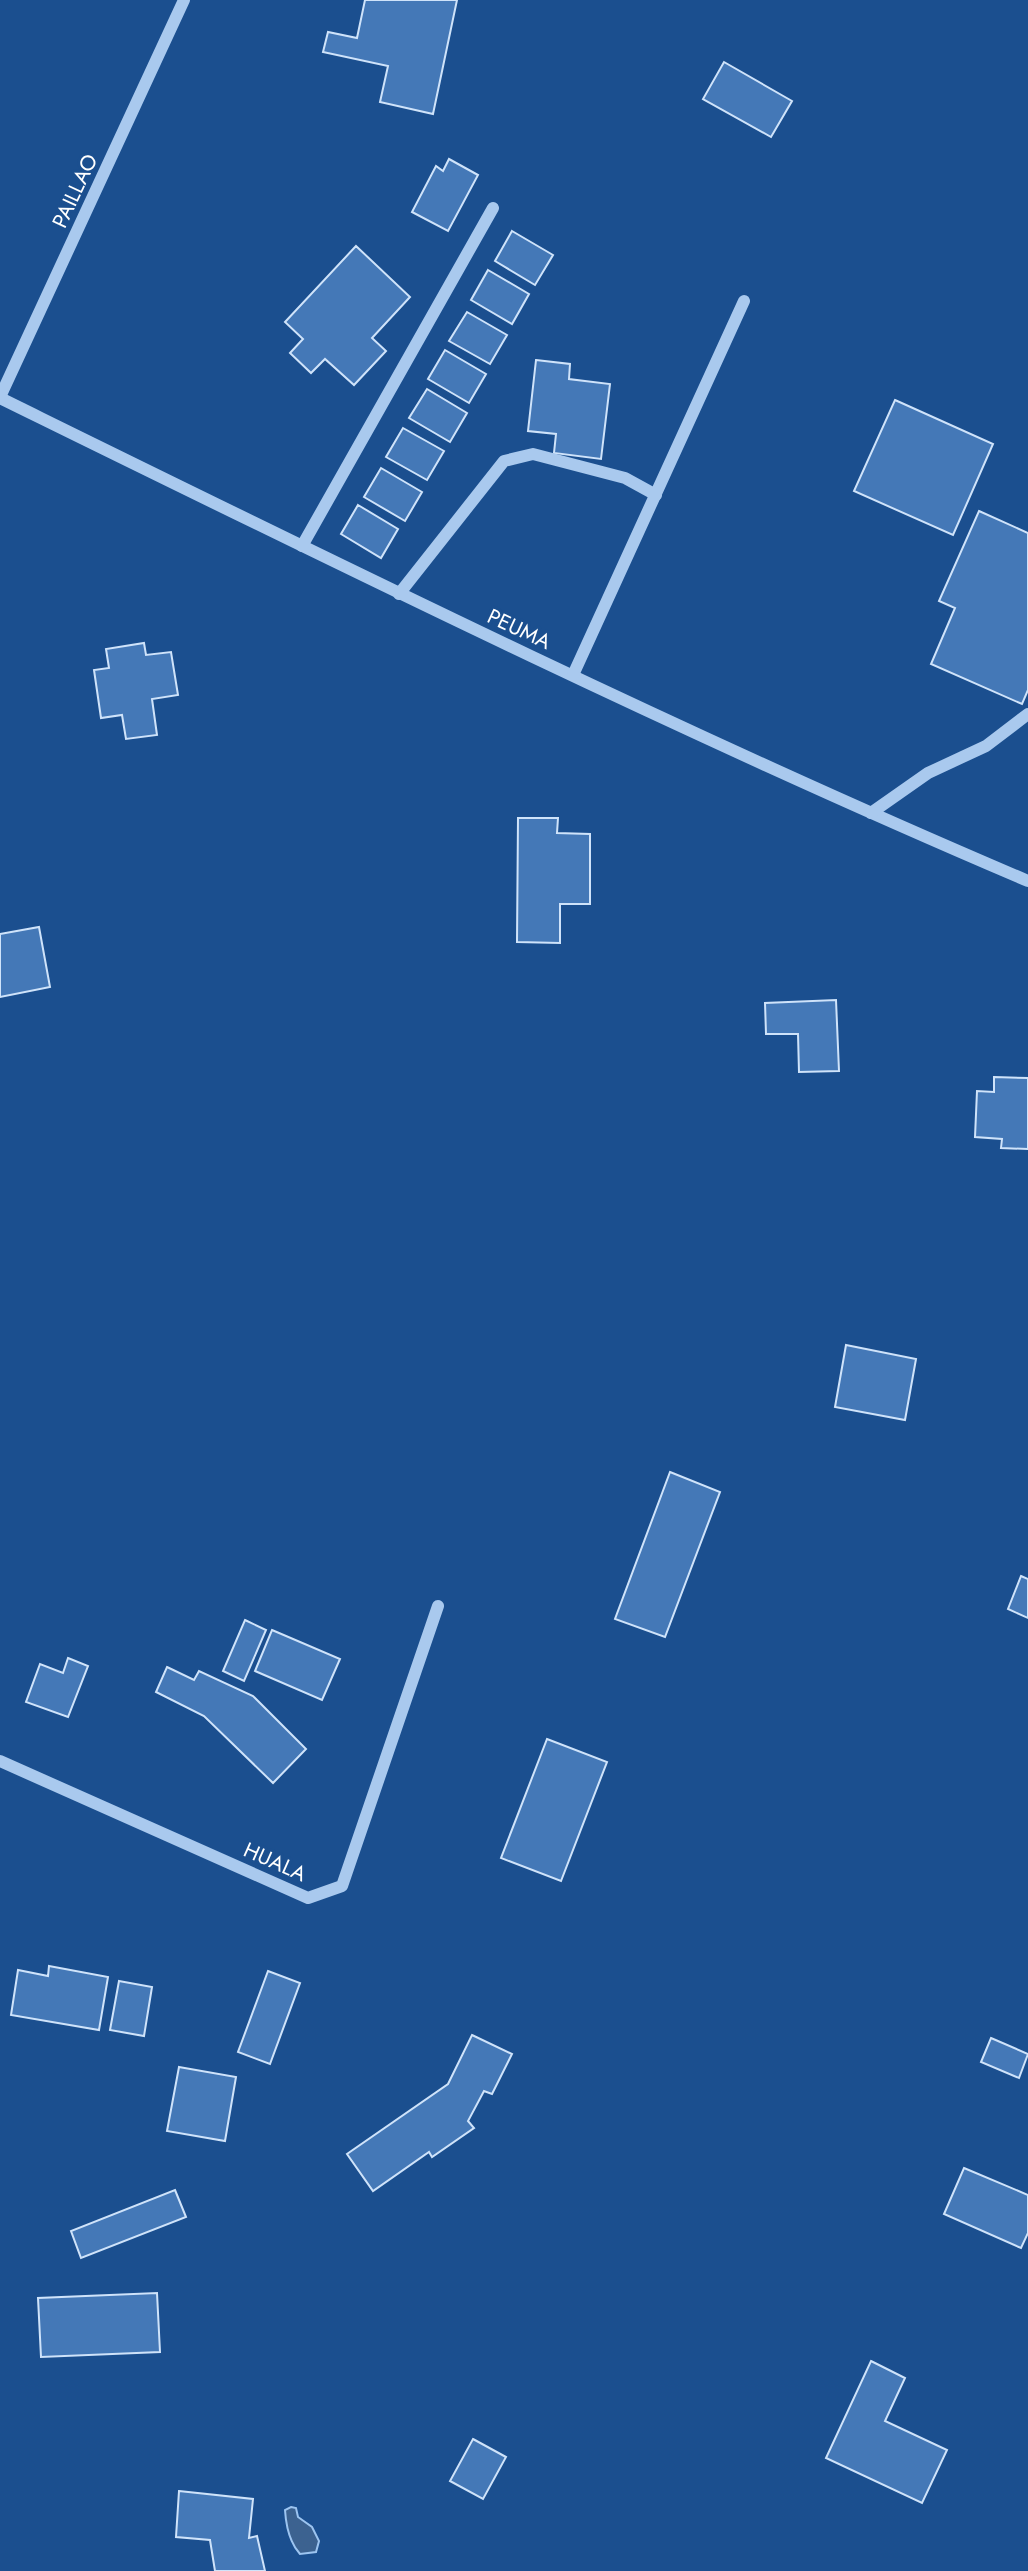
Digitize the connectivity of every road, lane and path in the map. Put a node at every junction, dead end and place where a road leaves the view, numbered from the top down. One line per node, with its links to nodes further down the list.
1 (184, 0): 4 (street, PAILLAO)
2 (494, 208): 6 (street)
3 (744, 301): 5 (street)
4 (0, 397): 6 (street, PEUMA)
5 (656, 495): 7 (street); 8 (street)
6 (302, 546): 7 (street, PEUMA)
7 (399, 594): 8 (street, PEUMA)
8 (573, 675): 10 (street, PEUMA)
9 (1028, 714): 10 (street)
10 (871, 813): 11 (street, PEUMA)
11 (1028, 881)
12 (438, 1606): 13 (street, HUALA)
13 (0, 1761)

